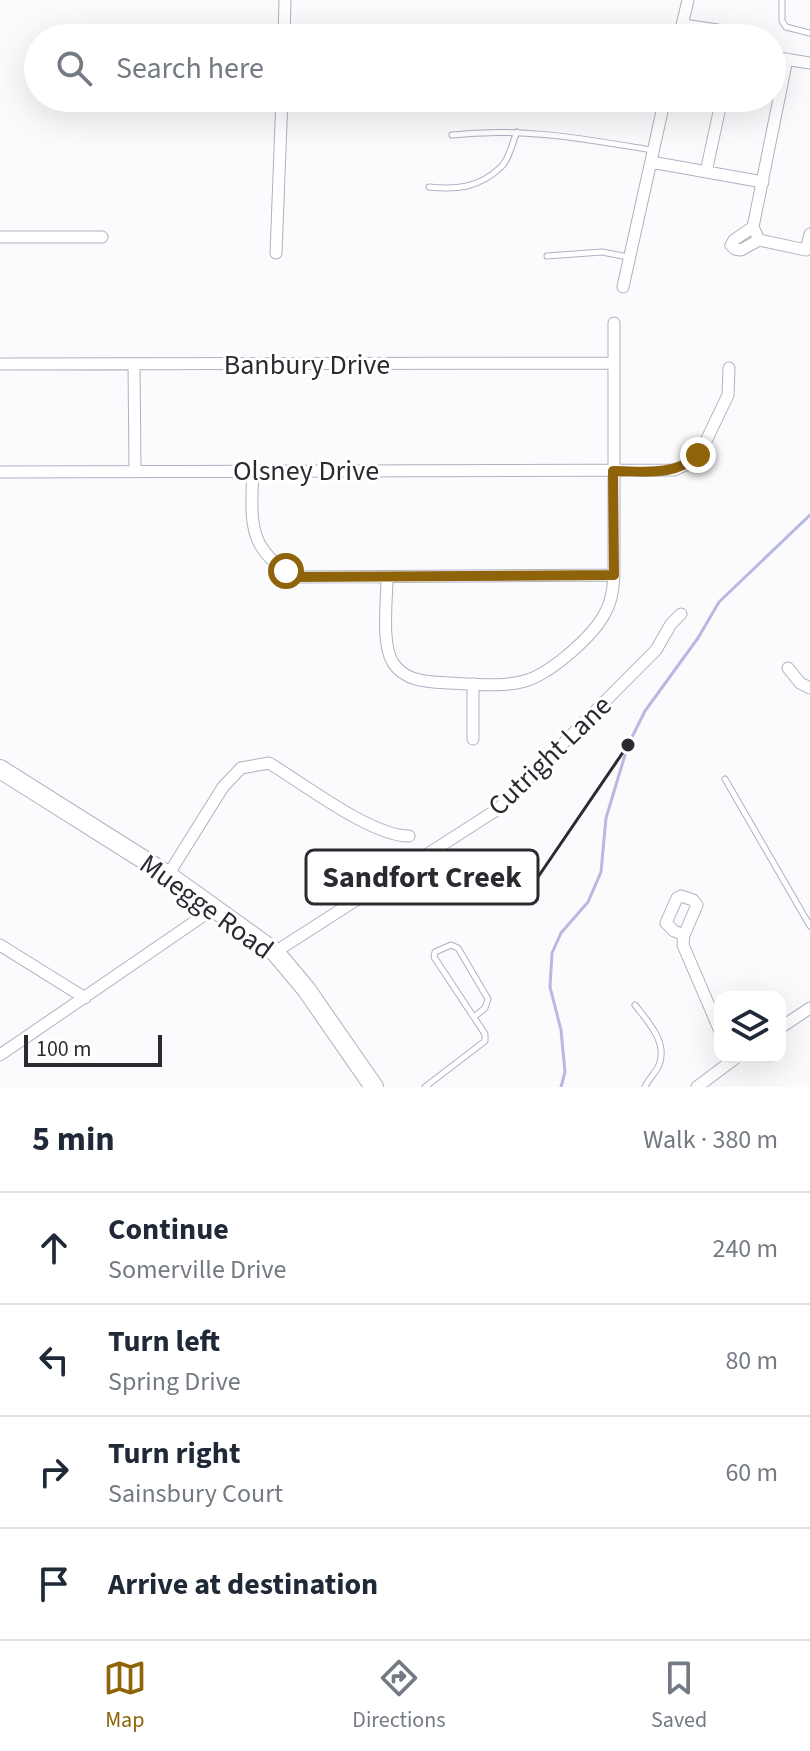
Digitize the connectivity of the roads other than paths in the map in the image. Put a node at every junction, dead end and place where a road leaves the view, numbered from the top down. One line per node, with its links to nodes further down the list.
1 (285, 0): 5 (street)
2 (688, 0): 4 (street)
3 (782, 0): 7 (lane)
4 (683, 22): 6 (lane)
5 (284, 24)
6 (697, 24)
7 (784, 24)
8 (786, 27): 9 (lane)
9 (810, 33)
10 (787, 59): 11 (street); 12 (street)
11 (810, 63)
12 (786, 64)
13 (281, 112): 28 (street)
14 (662, 112): 19 (street)
15 (719, 112): 20 (street)
16 (777, 112): 21 (street)
17 (517, 132): 18 (lane); 19 (lane); 22 (lane)
18 (452, 135)
19 (652, 156): 20 (street); 30 (street)
20 (706, 172): 21 (street)
21 (763, 182): 23 (street)
22 (429, 187)
23 (753, 227): 27 (street); 27 (street)
24 (810, 234): 27 (street)
25 (0, 237): 26 (street)
26 (102, 237)
27 (759, 240)
28 (276, 253)
29 (547, 256): 30 (lane)
30 (629, 257): 31 (street)
31 (623, 287)
32 (614, 323): 33 (street)
33 (614, 363): 35 (street, Banbury Drive); 39 (street)
34 (0, 364): 35 (street, Banbury Drive)
35 (134, 364): 37 (street)
36 (729, 368): 39 (street, Olsney Drive)
37 (135, 469): 38 (street, Olsney Drive); 40 (street, Olsney Drive)
38 (253, 470): 39 (street, Olsney Drive); 42 (street)
39 (613, 471): 41 (street)
40 (0, 472)
41 (614, 575): 42 (street); 45 (street)
42 (387, 578): 45 (street)
43 (681, 614): 56 (street, Cutright Lane)
44 (788, 668): 46 (street)
45 (473, 684): 47 (street)
46 (810, 688)
47 (473, 739)
48 (0, 769): 51 (main road, Muegge Road)
49 (725, 779): 53 (lane)
50 (409, 836): 51 (street)
51 (168, 875): 52 (main road, Muegge Road)
52 (216, 907): 56 (main road, Muegge Road); 57 (street)
53 (810, 926)
54 (684, 935): 61 (street)
55 (0, 945): 57 (street)
56 (275, 952): 65 (main road, Muegge Road)
57 (85, 998): 63 (street)
58 (635, 1005): 67 (lane)
59 (810, 1008): 62 (street)
60 (474, 1017): 60 (lane); 66 (lane)
61 (714, 1017)
62 (786, 1024)
63 (0, 1055)
64 (729, 1063): 68 (street)
65 (374, 1087)
66 (425, 1087)
67 (645, 1087)
68 (697, 1087)

